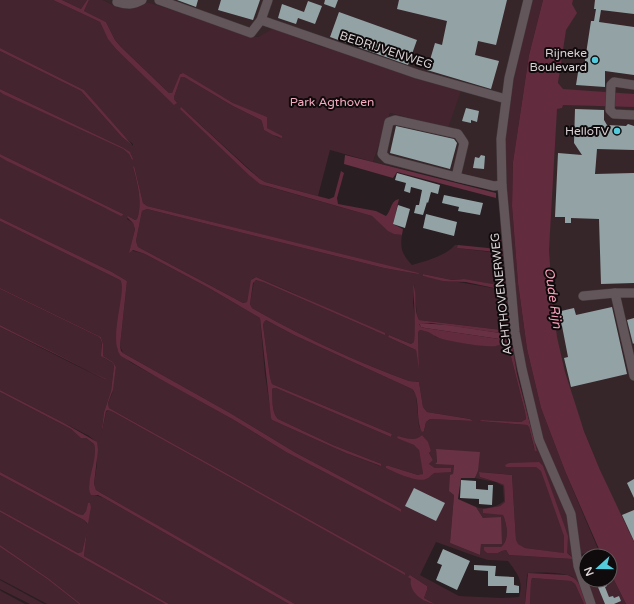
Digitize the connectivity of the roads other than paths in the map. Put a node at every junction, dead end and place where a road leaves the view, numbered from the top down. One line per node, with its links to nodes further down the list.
1 (142, 0): 6 (street)
2 (159, 0): 7 (street)
3 (268, 0): 7 (street)
4 (528, 0): 9 (street, ACHTHOVENERWEG)
5 (532, 0): 9 (street, ACHTHOVENERWEG)
6 (117, 2)
7 (261, 20): 9 (street, BEDRIJVENWEG)
8 (634, 85): 10 (street)
9 (507, 95): 12 (street, ACHTHOVENERWEG)
10 (634, 115)
11 (456, 177): 11 (street); 12 (street)
12 (502, 185): 17 (street, ACHTHOVENERWEG)
13 (615, 293): 14 (street); 15 (street); 16 (street)
14 (634, 293)
15 (583, 296)
16 (632, 377)
17 (591, 604)

